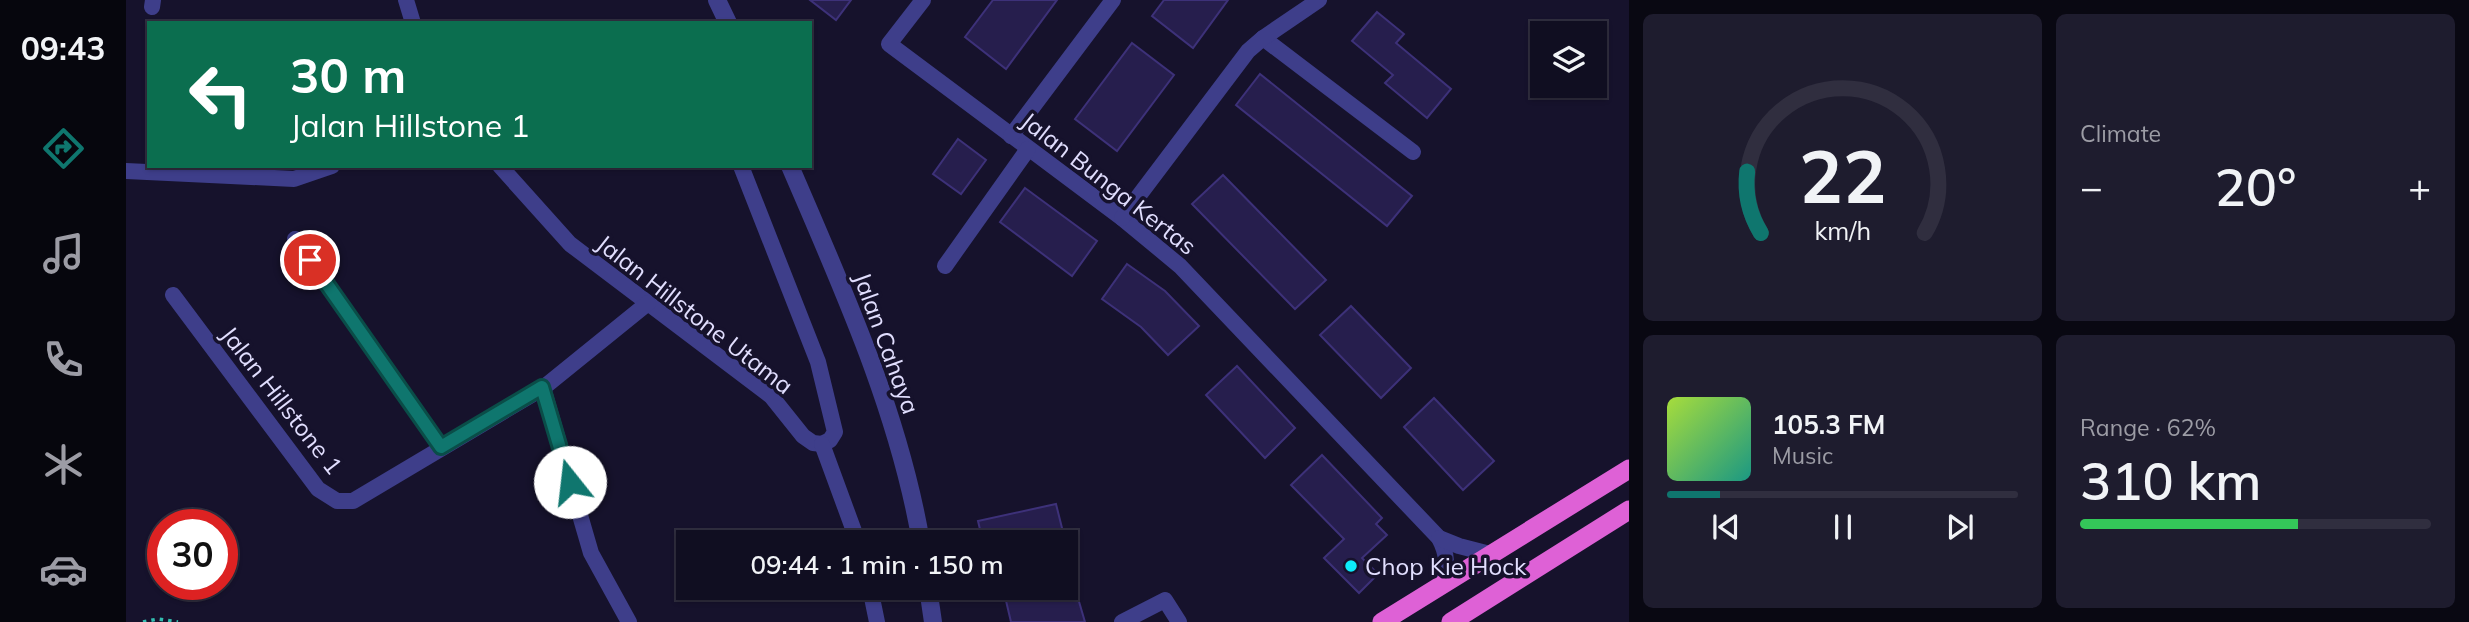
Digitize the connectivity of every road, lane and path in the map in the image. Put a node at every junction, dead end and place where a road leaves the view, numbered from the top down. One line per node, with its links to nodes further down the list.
1 (406, 0): 6 (street)
2 (718, 0): 7 (street)
3 (923, 0): 9 (street, Jalan Bunga Kertas)
4 (1113, 0): 9 (street)
5 (1319, 0): 8 (street)
6 (412, 21)
7 (727, 21)
8 (1263, 38): 11 (street); 17 (street)
9 (1011, 136): 10 (street, Jalan Bunga Kertas)
10 (1028, 149): 17 (street, Jalan Bunga Kertas); 19 (street)
11 (1413, 152)
12 (326, 168): 16 (street)
13 (502, 168): 21 (street, Jalan Hillstone Utama)
14 (742, 168): 23 (street)
15 (791, 168): 28 (street, Jalan Cahaya)
16 (126, 171)
17 (1122, 218): 29 (street, Jalan Bunga Kertas)
18 (295, 239): 24 (street)
19 (945, 265)
20 (173, 295): 24 (street, Jalan Hillstone 1)
21 (648, 303): 22 (street, Jalan Hillstone 1); 23 (street, Jalan Hillstone Utama)
22 (542, 387): 24 (street, Jalan Hillstone 1); 36 (street)
23 (822, 444): 27 (street)
24 (441, 447)
25 (1629, 469): 30 (highway)
26 (1629, 510): 42 (highway)
27 (854, 530)
28 (918, 530)
29 (1439, 538): 30 (street, Jalan Bunga Kertas); 31 (street)
30 (1490, 554): 31 (highway)
31 (1443, 583): 41 (highway)
32 (872, 600): 37 (street)
33 (930, 600): 38 (street)
34 (143, 622): 35 (path)
35 (178, 622)
36 (629, 622)
37 (877, 622)
38 (933, 622)
39 (1122, 622): 40 (street)
40 (1179, 622)
41 (1382, 622)
42 (1451, 622)

